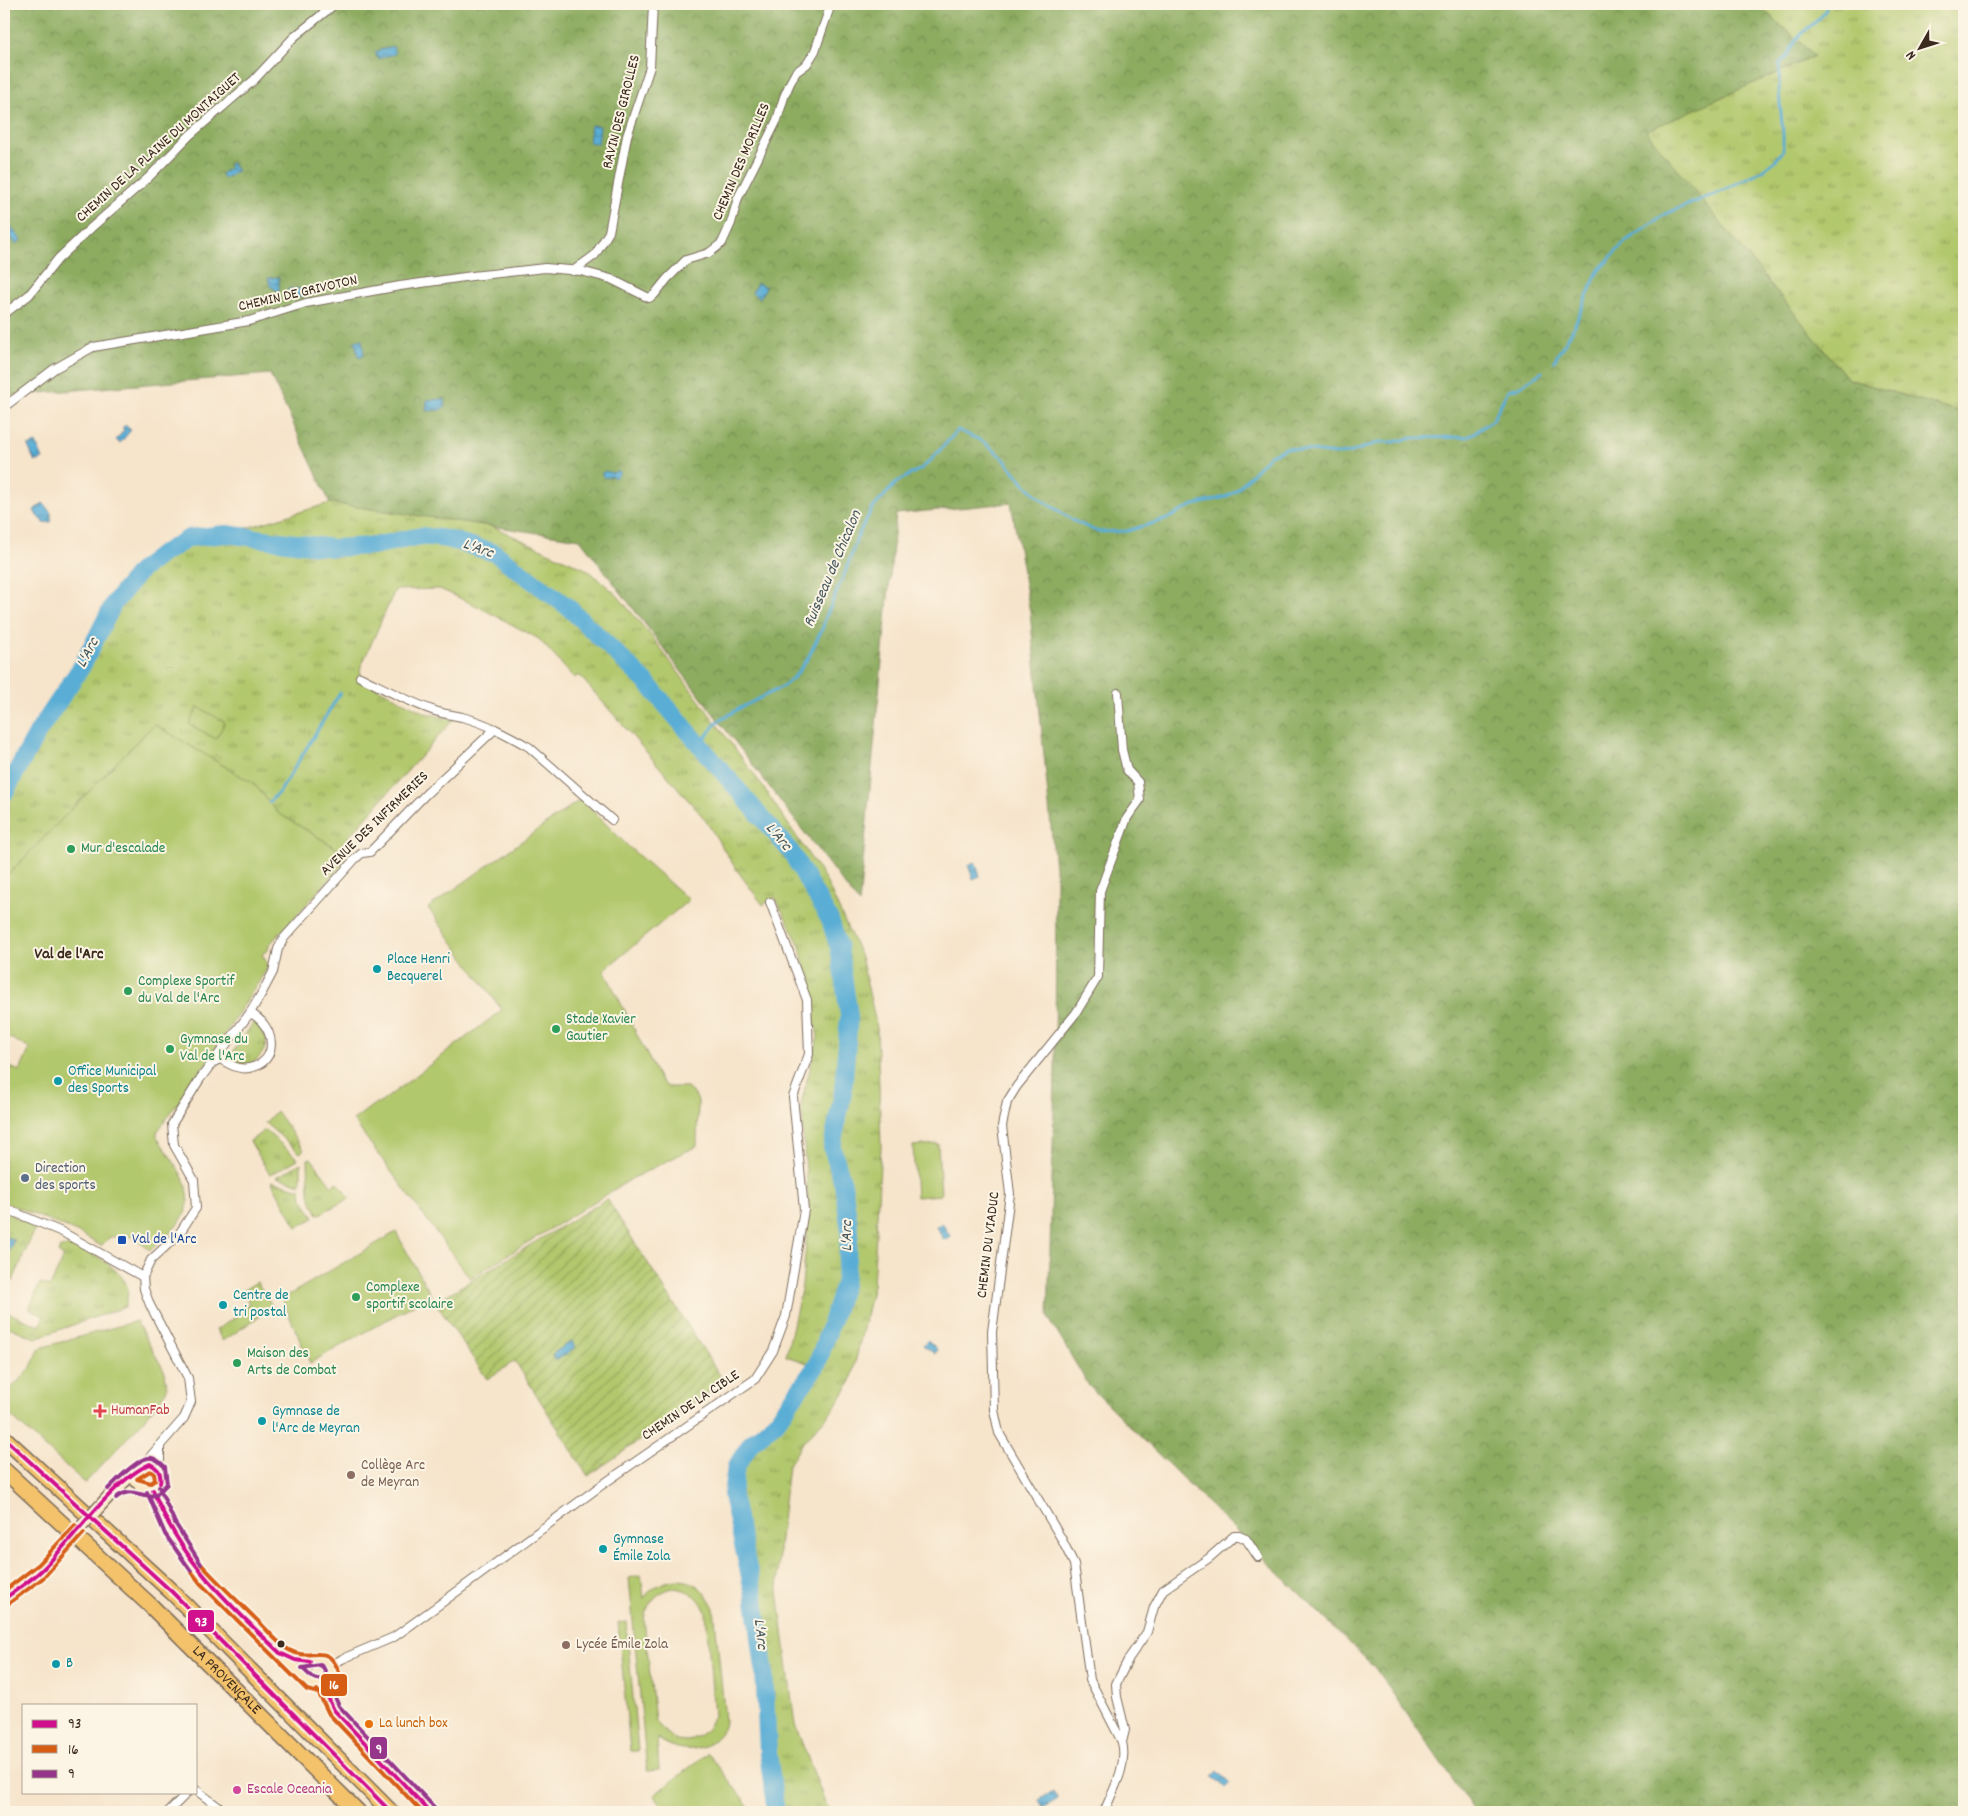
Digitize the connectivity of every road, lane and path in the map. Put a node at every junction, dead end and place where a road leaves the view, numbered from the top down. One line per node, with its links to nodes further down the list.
1 (335, 4): 6 (street, CHEMIN DE LA PLAINE DU MONTAIGUET)
2 (653, 4): 4 (street, RAVIN DES GIROLLES)
3 (831, 4): 5 (street, CHEMIN DES MORILLES)
4 (573, 271): 5 (street, CHEMIN DE GRIVOTON); 7 (street, CHEMIN DE GRIVOTON)
5 (642, 296)
6 (4, 314)
7 (4, 407)
8 (360, 677): 10 (street)
9 (1118, 693): 32 (street, CHEMIN DU VIADUC)
10 (495, 729): 11 (street); 13 (street, AVENUE DES INFIRMERIES)
11 (612, 820)
12 (770, 902): 29 (street, CHEMIN DE LA CIBLE)
13 (250, 1013): 14 (street, AVENUE DES INFIRMERIES); 14 (street)
14 (212, 1063): 16 (street, AVENUE DES INFIRMERIES)
15 (4, 1208): 16 (street)
16 (143, 1277): 18 (street)
17 (4, 1438): 38 (highway, LA PROVENÇALE)
18 (160, 1446): 19 (street); 21 (street)
19 (140, 1468): 21 (main road); 22 (main road); 23 (main road)
20 (4, 1470): 37 (highway, LA PROVENÇALE)
21 (160, 1470): 24 (main road)
22 (137, 1484): 23 (main road); 24 (main road)
23 (119, 1487): 26 (main road, bridge)
24 (153, 1490): 27 (main road)
25 (1258, 1557): 32 (street)
26 (4, 1599)
27 (280, 1653): 28 (main road); 30 (main road)
28 (310, 1662): 29 (main road); 30 (main road)
29 (331, 1666): 31 (main road)
30 (306, 1679): 31 (main road)
31 (323, 1687): 39 (main road)
32 (1122, 1742): 40 (street, CHEMIN DU VIADUC)
33 (198, 1792): 36 (street)
34 (186, 1794): 35 (street)
35 (168, 1812)
36 (225, 1812)
37 (358, 1812)
38 (391, 1812)
39 (430, 1812)
40 (1104, 1812)

